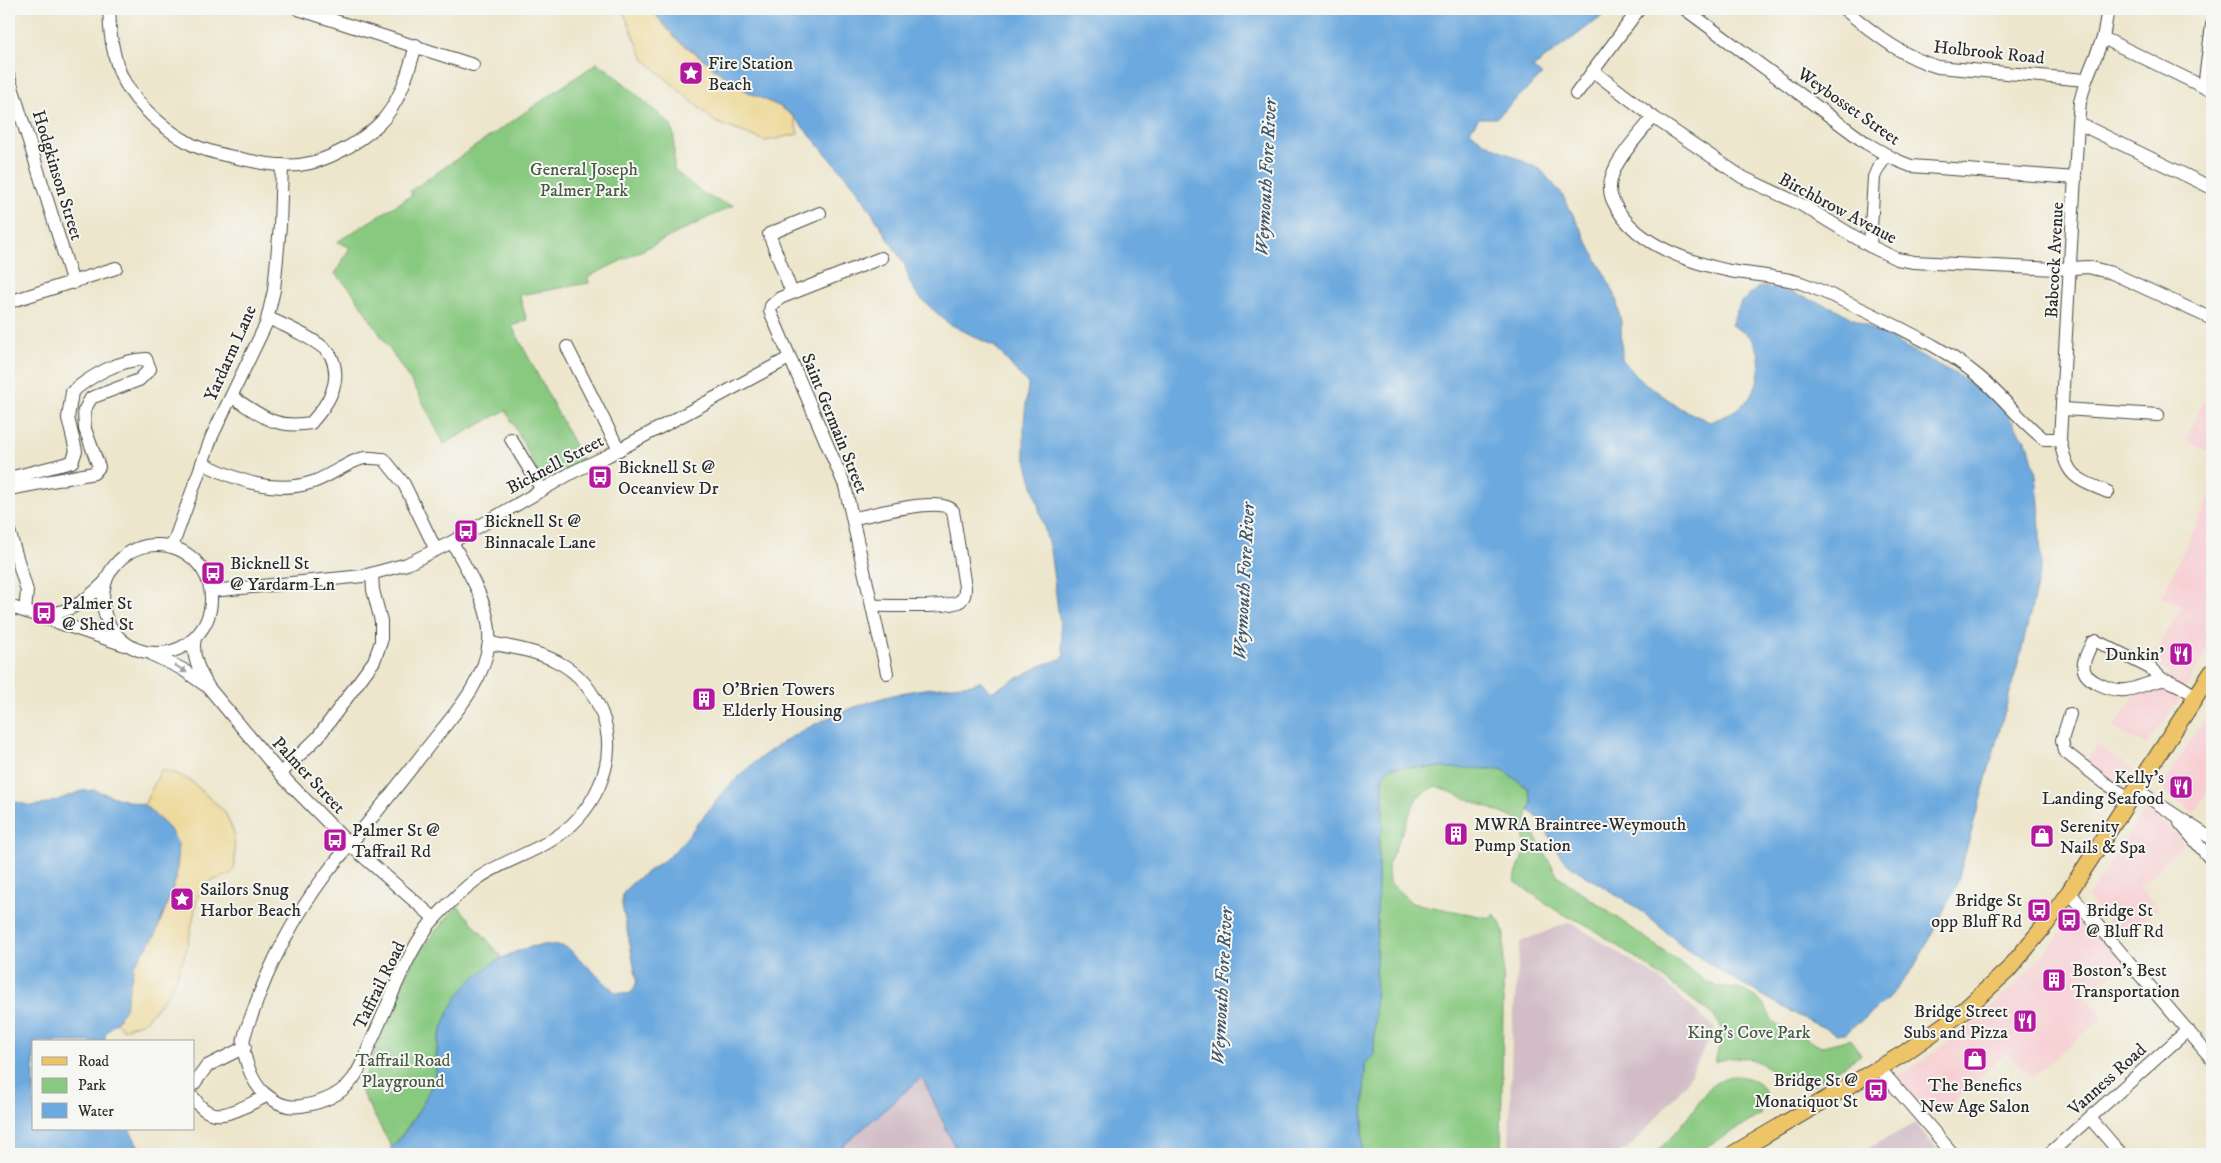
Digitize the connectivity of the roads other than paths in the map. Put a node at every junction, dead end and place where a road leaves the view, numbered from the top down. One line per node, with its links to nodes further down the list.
1 (110, 9): 19 (street)
2 (298, 9): 9 (street)
3 (1639, 9): 11 (street)
4 (1685, 9): 18 (street, Weybosset Street)
5 (1844, 9): 13 (street, Holbrook Road)
6 (2108, 9): 8 (street, Babcock Avenue)
7 (2212, 25): 14 (street)
8 (2103, 38): 13 (street, Babcock Avenue); 14 (street)
9 (416, 46): 10 (street); 19 (street)
10 (473, 66)
11 (1593, 71): 15 (street); 16 (street, Birchbrow Avenue)
12 (9, 77): 27 (street, Hodgkinson Street)
13 (2086, 80): 17 (street, Babcock Avenue)
14 (2208, 89)
15 (1576, 94)
16 (1653, 117): 23 (street, Birchbrow Avenue); 37 (street)
17 (2078, 124): 20 (street, Babcock Avenue); 21 (street)
18 (1887, 155): 20 (street, Weybosset Street); 23 (street)
19 (282, 165): 30 (street, Yardarm Lane)
20 (2076, 178): 26 (street, Babcock Avenue)
21 (2212, 188)
22 (820, 213): 28 (street)
23 (1870, 246): 26 (street, Birchbrow Avenue)
24 (881, 258): 28 (street)
25 (116, 268): 27 (street)
26 (2071, 268): 31 (street, Birchbrow Avenue); 35 (street, Babcock Avenue)
27 (73, 283): 29 (street)
28 (792, 293): 33 (street, Saint Germain Street)
29 (9, 302)
30 (268, 318): 34 (street, Yardarm Lane); 34 (street)
31 (2212, 319)
32 (567, 347): 39 (street)
33 (789, 358): 39 (street, Bicknell Street); 45 (street, Saint Germain Street)
34 (232, 397): 40 (street, Yardarm Lane)
35 (2063, 409): 36 (street); 37 (street, Babcock Avenue)
36 (2158, 415)
37 (2060, 438): 44 (street, Babcock Avenue)
38 (511, 439): 43 (street)
39 (619, 450): 43 (street, Bicknell Street)
40 (202, 463): 48 (street, Yardarm Lane); 49 (street)
41 (9, 478): 42 (street)
42 (9, 489)
43 (542, 490): 47 (street, Bicknell Street)
44 (2108, 492)
45 (854, 518): 54 (street, Saint Germain Street); 54 (street)
46 (9, 531): 55 (street)
47 (452, 542): 49 (street, Bicknell Street); 57 (street, Taffrail Road)
48 (172, 547): 51 (street); 52 (street)
49 (436, 550): 50 (street, Bicknell Street)
50 (372, 574): 52 (street, Bicknell Street); 66 (street)
51 (106, 581): 55 (street); 58 (street)
52 (211, 591): 56 (street)
53 (9, 606): 55 (street)
54 (872, 606): 61 (street, Saint Germain Street)
55 (25, 611): 58 (street)
56 (195, 638): 59 (street); 63 (street, Palmer Street)
57 (489, 643): 70 (street, Taffrail Road); 73 (street, Taffrail Road)
58 (132, 648): 59 (street)
59 (151, 654): 63 (street, Palmer Street, one-way to 63)
60 (2212, 672): 64 (main road)
61 (887, 673)
62 (2163, 680): 62 (street); 64 (street)
63 (209, 688): 66 (street, Palmer Street)
64 (2198, 697): 67 (main road)
65 (2070, 714): 67 (street)
66 (281, 774): 70 (street, Palmer Street)
67 (2134, 794): 68 (street); 72 (main road)
68 (2171, 812): 69 (street); 71 (street)
69 (2212, 839)
70 (350, 845): 73 (street, Palmer Street); 75 (street, Taffrail Road)
71 (2212, 861)
72 (2069, 892): 74 (street); 77 (main road)
73 (434, 918): 79 (street, Taffrail Road)
74 (2188, 1030): 76 (street); 81 (street, Vanness Road)
75 (245, 1047): 78 (street); 79 (street, Taffrail Road)
76 (2212, 1059)
77 (1880, 1068): 82 (main road); 83 (street)
78 (195, 1083)
79 (267, 1096): 80 (street)
80 (195, 1100)
81 (2090, 1118): 84 (street, Vanness Road); 85 (street)
82 (1733, 1154)
83 (1953, 1154)
84 (2049, 1154)
85 (2121, 1154)

